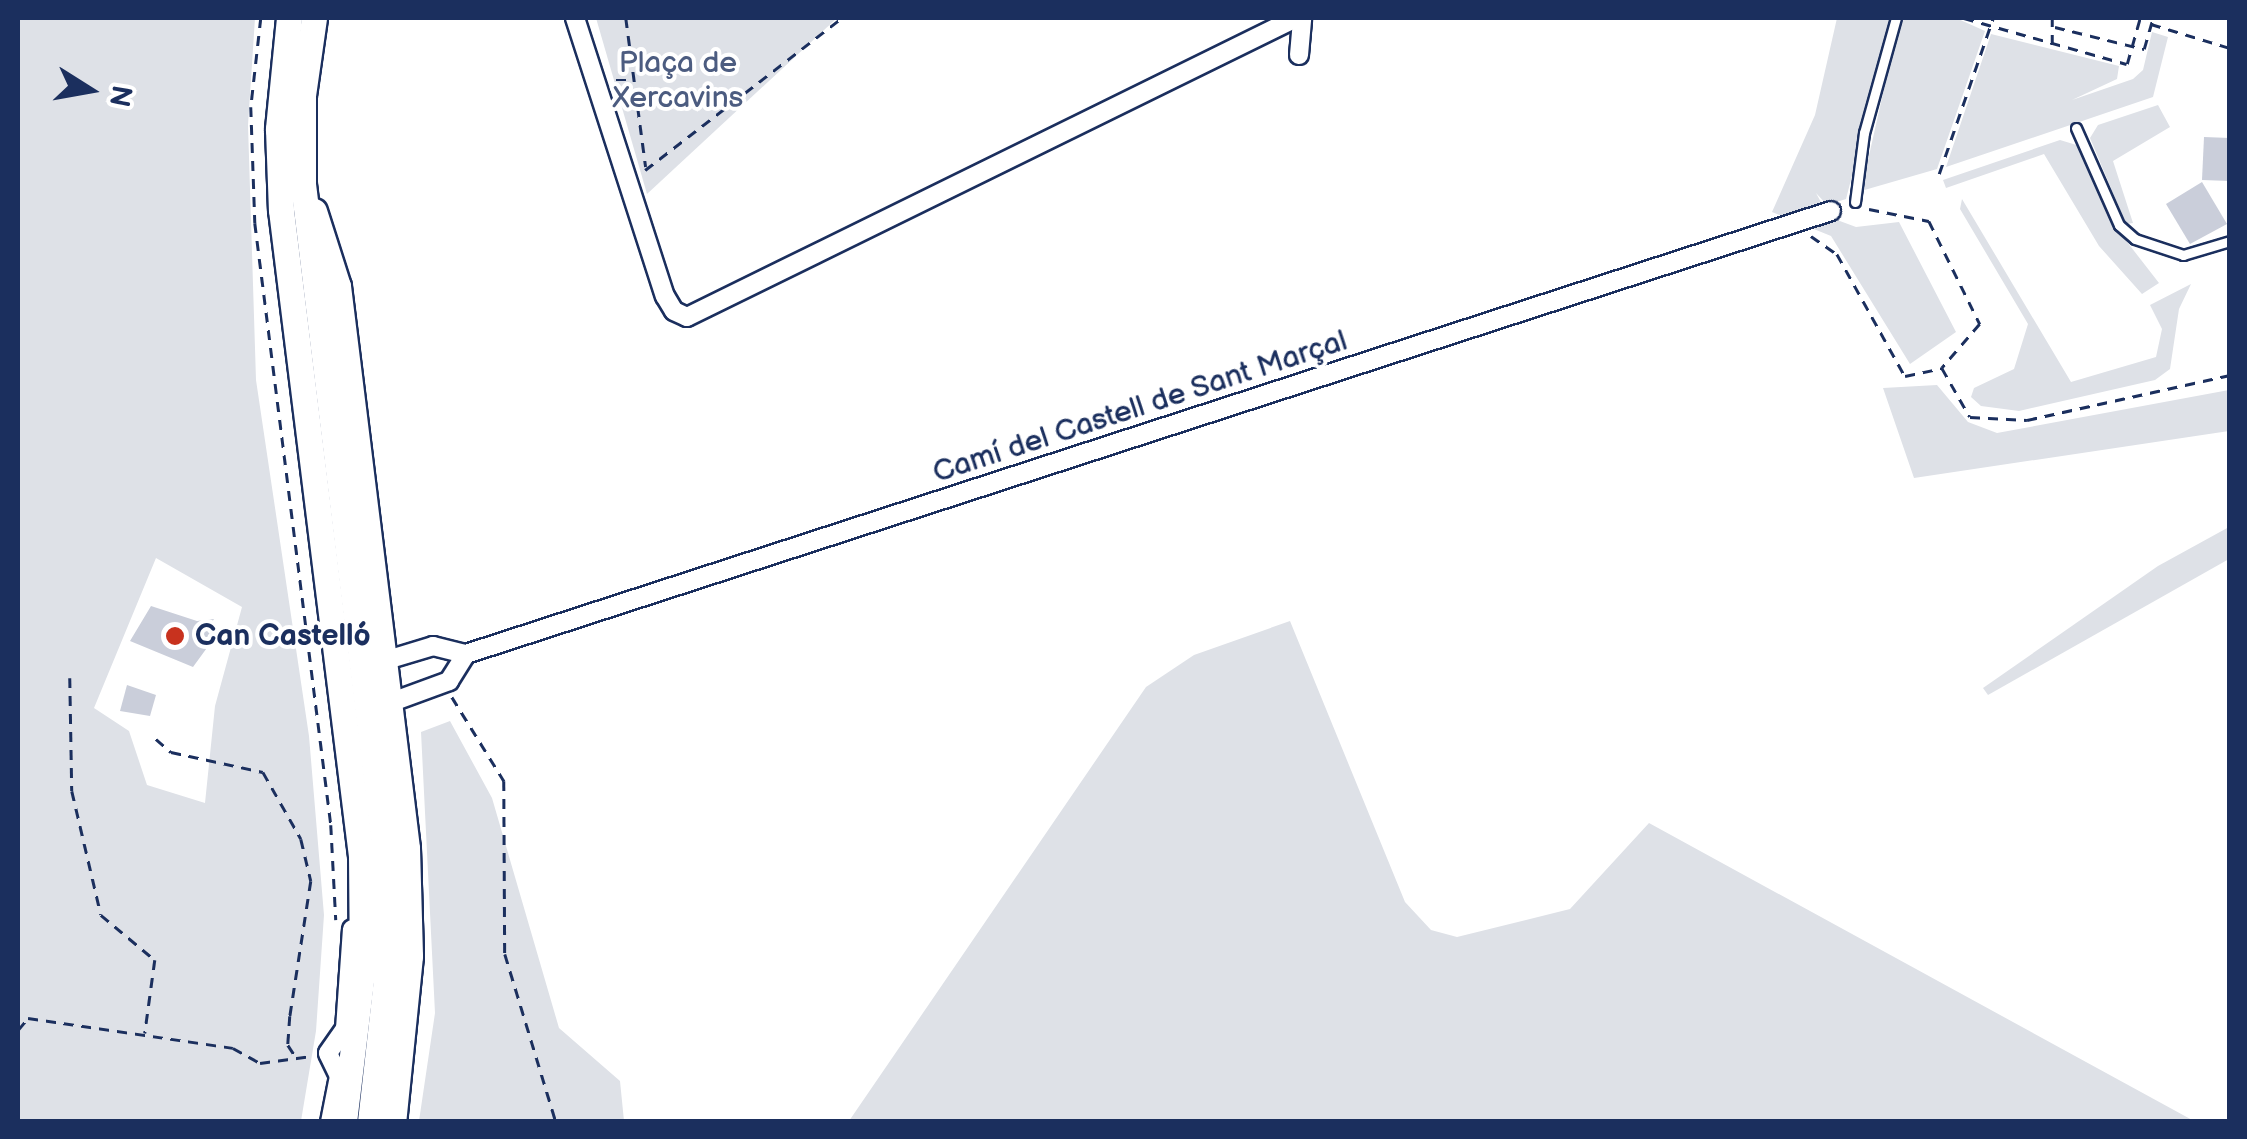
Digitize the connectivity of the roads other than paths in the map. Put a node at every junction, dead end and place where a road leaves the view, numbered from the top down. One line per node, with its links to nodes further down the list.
1 (290, 18): 15 (main road)
2 (314, 18): 8 (main road)
3 (575, 18): 4 (street)
4 (1299, 18): 6 (street)
5 (1896, 18): 9 (lane)
6 (1299, 55)
7 (2076, 128): 11 (lane)
8 (303, 184): 13 (main road); 18 (main road)
9 (1856, 205)
10 (1831, 211): 12 (street, Camí del Castell de Sant Marçal)
11 (2230, 241)
12 (466, 654): 13 (street, Camí del Castell de Sant Marçal); 14 (street)
13 (386, 660): 14 (main road)
14 (392, 702): 19 (main road)
15 (363, 896): 16 (street); 17 (main road)
16 (330, 1122)
17 (344, 1122)
18 (370, 1122)
19 (393, 1122)

